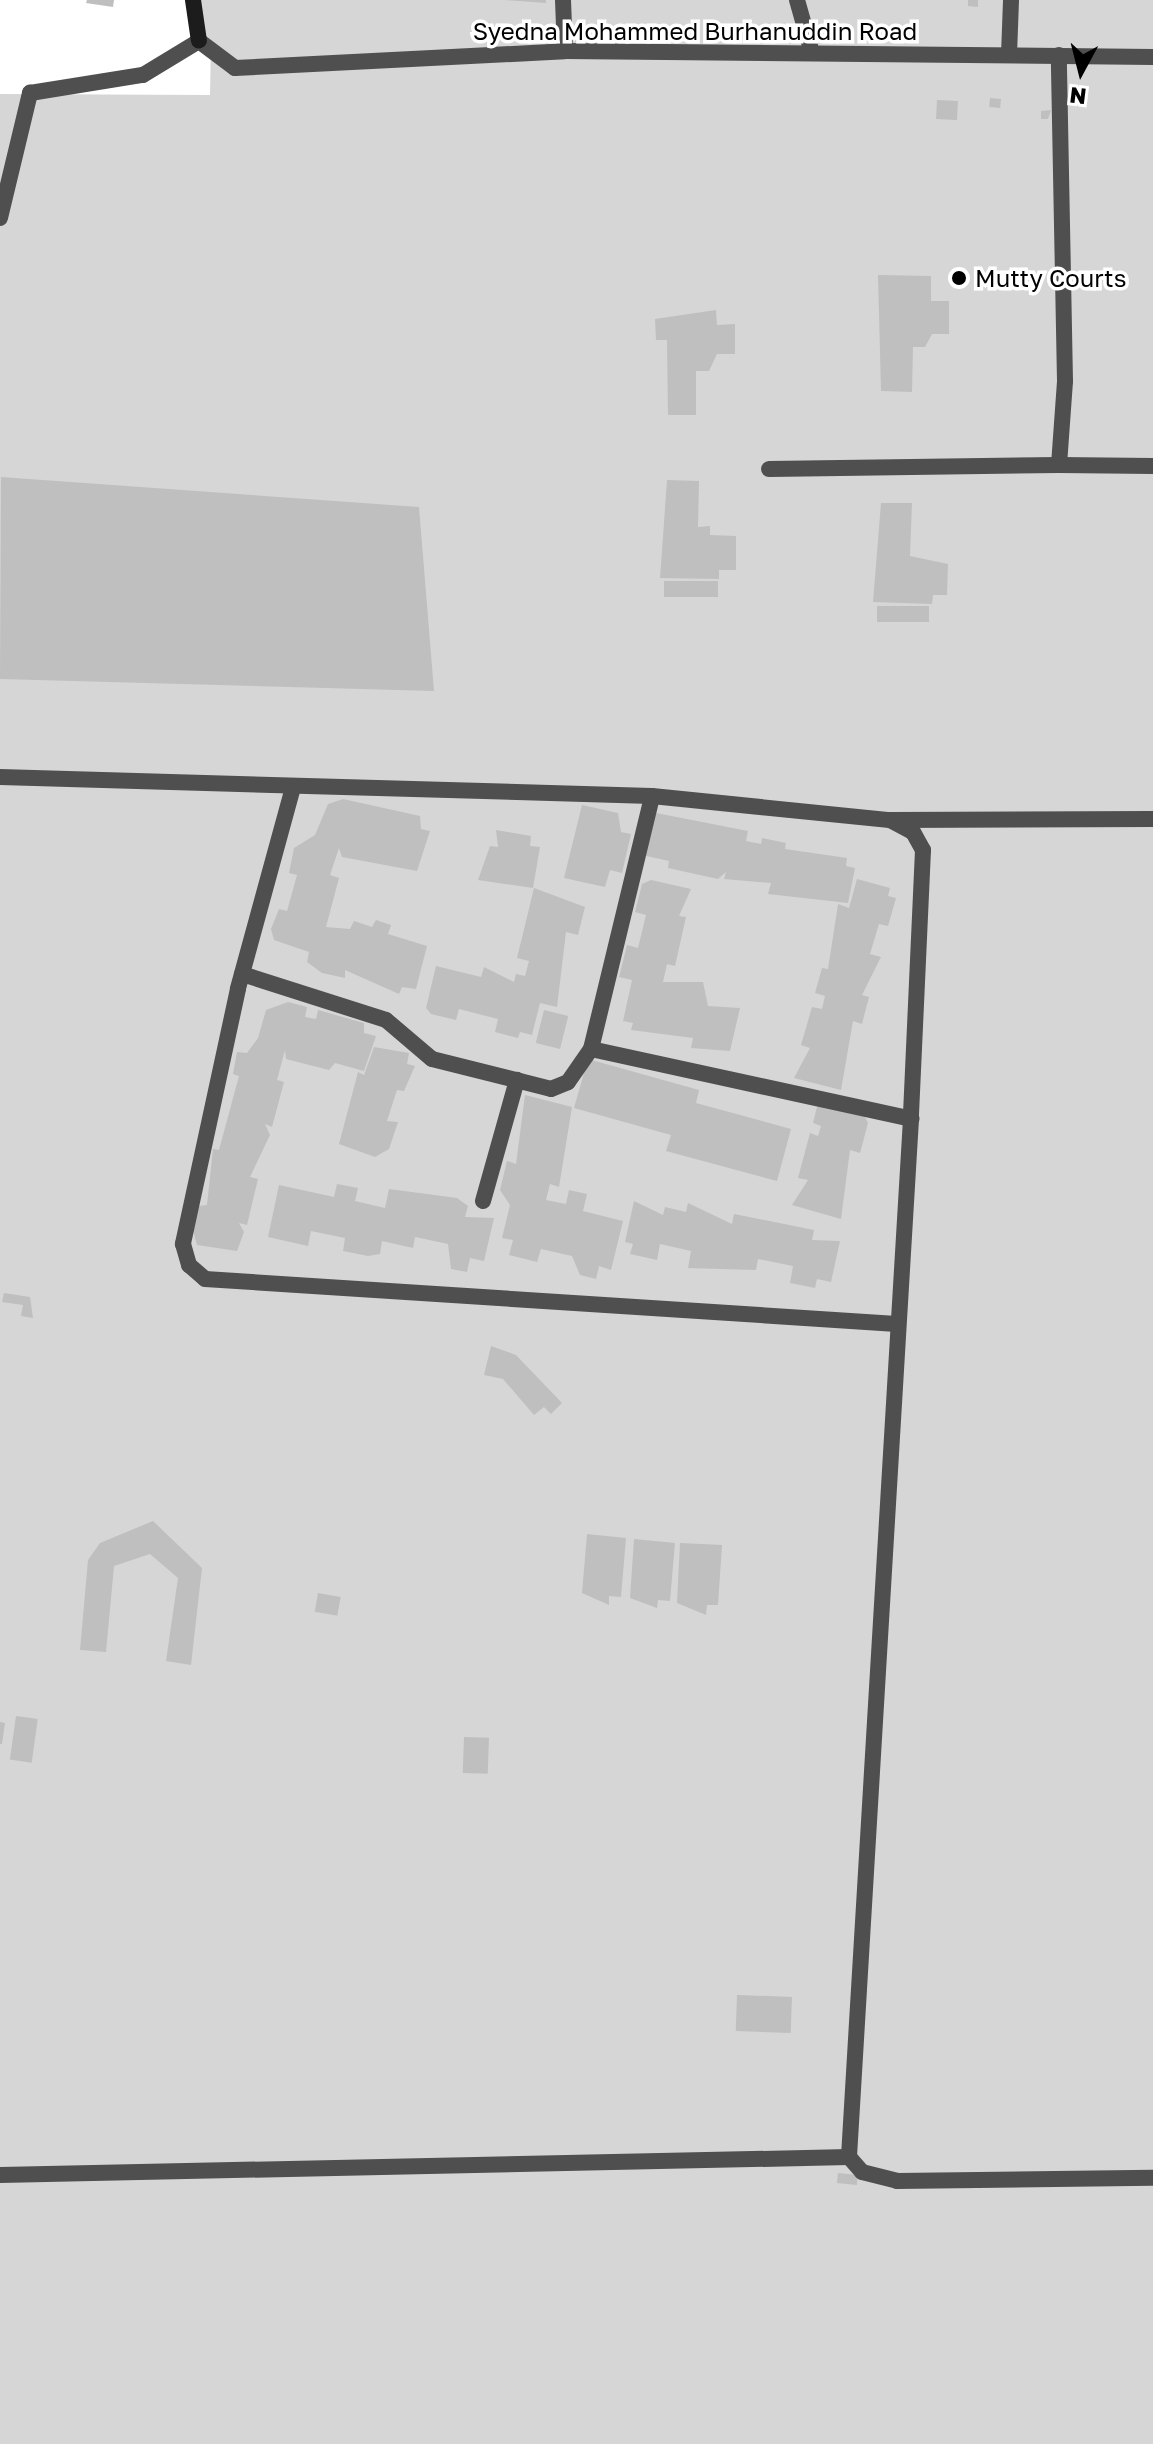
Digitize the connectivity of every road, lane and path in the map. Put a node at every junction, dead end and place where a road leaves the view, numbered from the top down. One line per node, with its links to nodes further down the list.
1 (193, 0): 5 (street)
2 (563, 0): 6 (street)
3 (797, 0): 7 (street)
4 (1011, 0): 8 (street)
5 (199, 41): 6 (street, Syedna Mohammed Burhanuddin Road); 11 (street)
6 (565, 51): 7 (street, Syedna Mohammed Burhanuddin Road)
7 (812, 53): 8 (street, Syedna Mohammed Burhanuddin Road)
8 (1009, 55): 9 (street, Syedna Mohammed Burhanuddin Road)
9 (1059, 55): 10 (street, Syedna Mohammed Burhanuddin Road); 12 (street)
10 (1153, 57)
11 (0, 218)
12 (1059, 465): 13 (street); 14 (street)
13 (1153, 466)
14 (769, 469)
15 (0, 777): 16 (street)
16 (292, 791): 17 (street); 20 (street)
17 (652, 796): 19 (street); 21 (street)
18 (1153, 819): 19 (street)
19 (890, 820): 23 (street)
20 (242, 974): 22 (street); 25 (street)
21 (591, 1049): 22 (street); 23 (street)
22 (517, 1080): 24 (street)
23 (911, 1119): 25 (street)
24 (483, 1201)
25 (897, 1324): 26 (street)
26 (849, 2157): 27 (street); 28 (street)
27 (0, 2175)
28 (1153, 2178)

